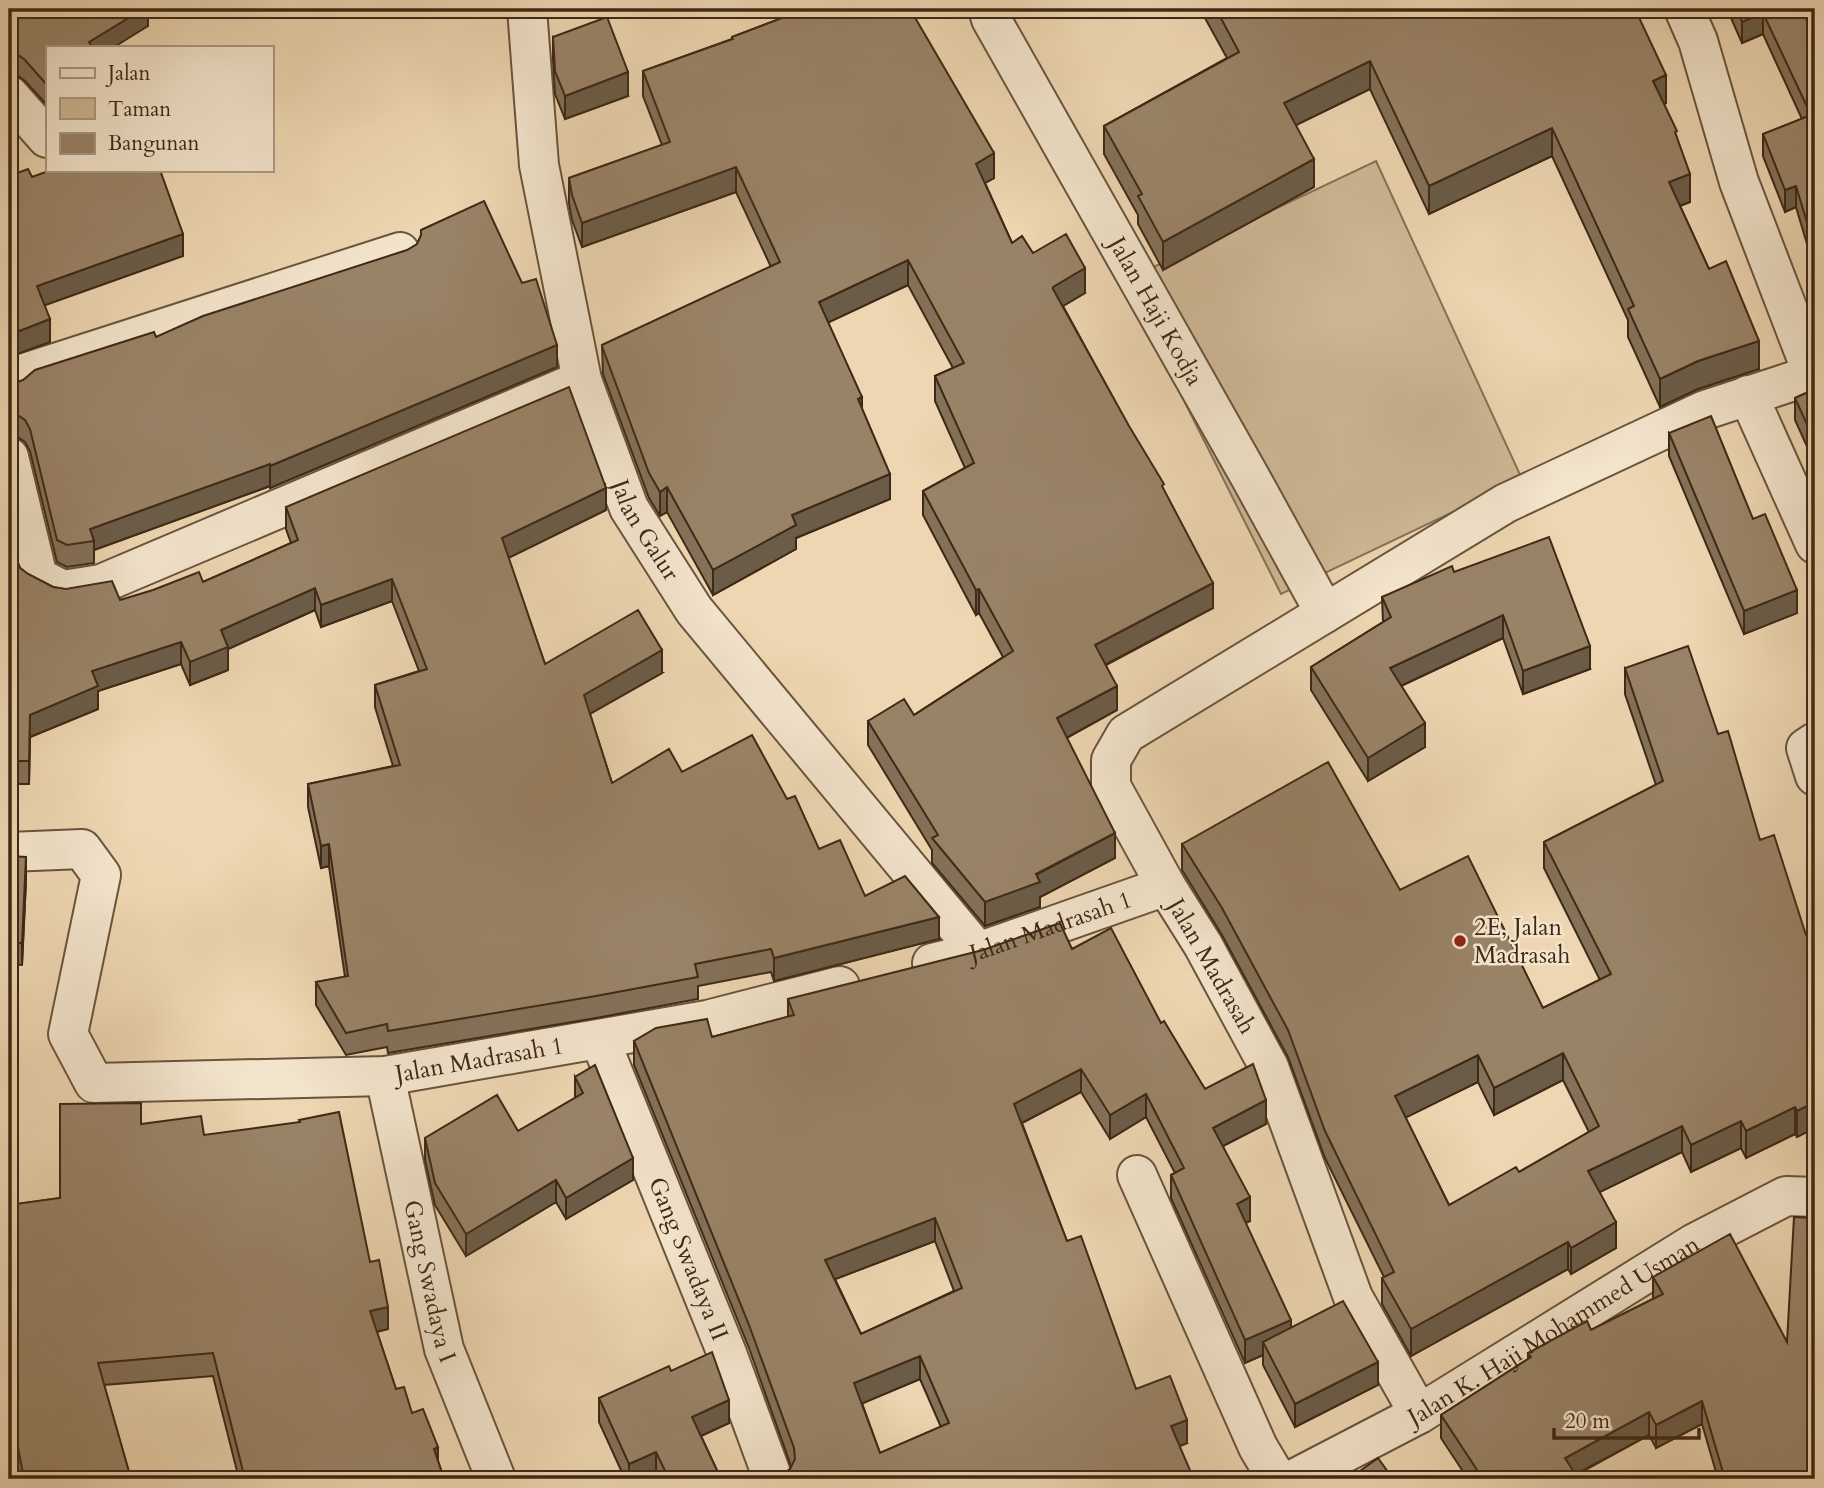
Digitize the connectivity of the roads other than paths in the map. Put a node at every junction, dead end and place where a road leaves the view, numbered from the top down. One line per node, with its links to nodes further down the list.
1 (527, 9): 8 (street, Jalan Galur)
2 (1684, 9): 7 (street)
3 (997, 12): 13 (street, Jalan Haji Kodja)
4 (9, 95): 5 (street)
5 (46, 137)
6 (400, 252): 9 (street)
7 (1814, 374): 10 (street, Jalan Madrasah)
8 (582, 380): 11 (street); 18 (street, Jalan Galur)
9 (9, 385)
10 (1748, 395): 12 (street); 13 (street, Jalan Madrasah)
11 (9, 457)
12 (1815, 544)
13 (1325, 613): 17 (street, Jalan Madrasah)
14 (1815, 741): 15 (street)
15 (1815, 776)
16 (9, 852): 20 (street, Jalan Madrasah 1)
17 (1166, 886): 18 (street, Jalan Madrasah 1); 23 (street, Jalan Madrasah)
18 (978, 952): 19 (street, Jalan Madrasah 1)
19 (600, 1040): 20 (street, Jalan Madrasah 1); 25 (street, Gang Swadaya II)
20 (385, 1076): 24 (street, Gang Swadaya I)
21 (1136, 1175): 26 (street)
22 (1815, 1197): 23 (street, Jalan K. Haji Mohammed Usman)
23 (1419, 1414): 27 (street, Jalan K. Haji Mohammed Usman)
24 (496, 1479)
25 (773, 1479)
26 (1277, 1479)
27 (1294, 1479)

